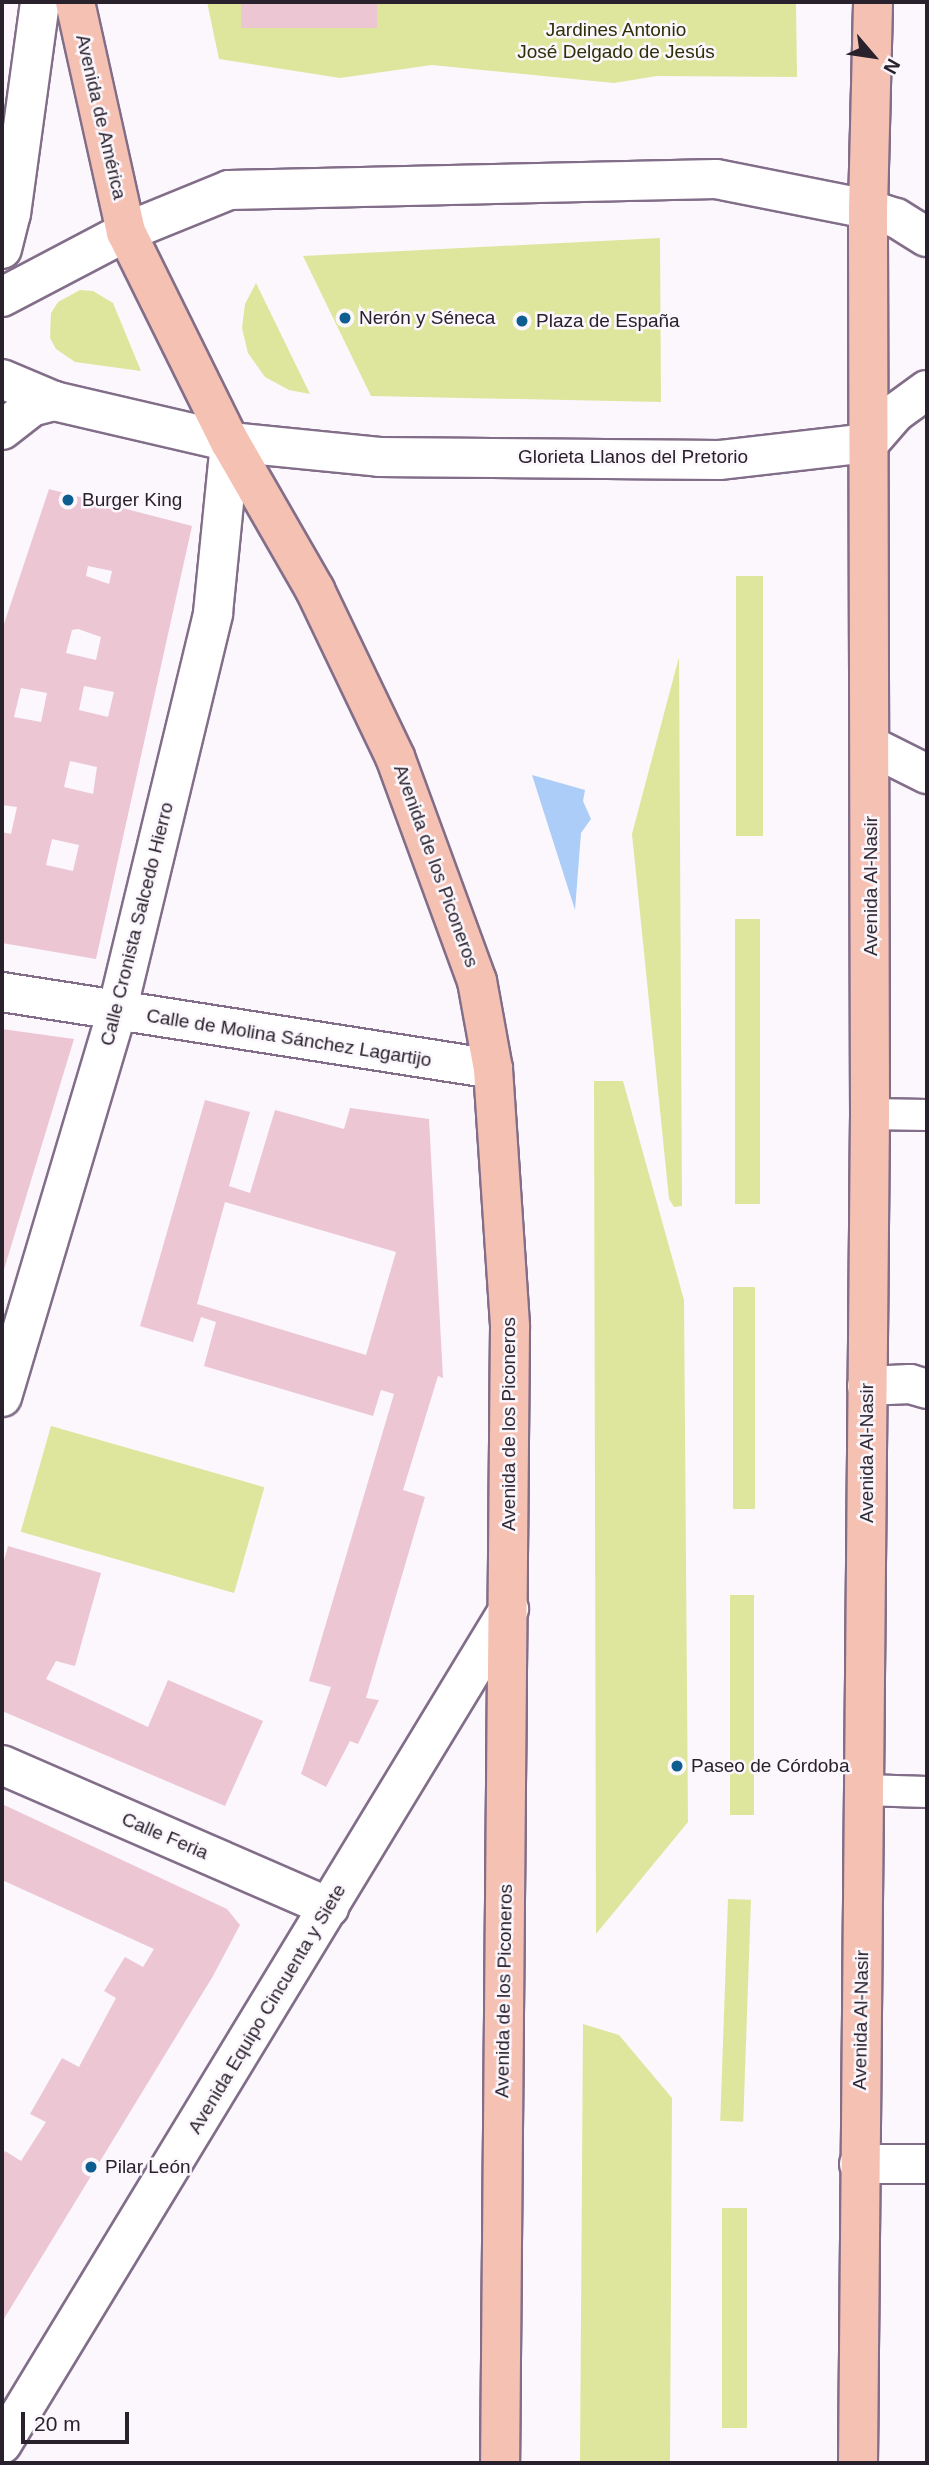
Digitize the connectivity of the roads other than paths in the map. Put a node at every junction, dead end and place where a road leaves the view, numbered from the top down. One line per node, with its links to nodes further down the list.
1 (40, 2): 7 (street)
2 (75, 2): 5 (main road, Avenida de América)
3 (873, 2): 4 (main road)
4 (868, 209): 5 (street); 6 (street); 14 (main road)
5 (127, 232): 8 (street); 13 (main road)
6 (927, 237)
7 (2, 249)
8 (2, 298)
9 (2, 379): 11 (street, Glorieta Llanos del Pretorio)
10 (927, 390): 14 (street)
11 (54, 401): 12 (street); 13 (street, Glorieta Llanos del Pretorio)
12 (2, 430)
13 (230, 442): 14 (street, Glorieta Llanos del Pretorio); 18 (street, Calle Cronista Salcedo Hierro); 19 (main road, Avenida de los Piconeros)
14 (869, 443): 15 (main road, Avenida Al-Nasir)
15 (871, 746): 16 (street); 20 (main road, Avenida Al-Nasir)
16 (927, 774)
17 (2, 992): 18 (street, Calle de Molina Sánchez Lagartijo)
18 (117, 1011): 19 (street, Calle de Molina Sánchez Lagartijo); 24 (street, Calle Cronista Salcedo Hierro)
19 (493, 1069): 25 (main road, Avenida de los Piconeros)
20 (870, 1114): 21 (street); 22 (main road, Avenida Al-Nasir)
21 (927, 1115)
22 (867, 1386): 23 (street); 27 (main road, Avenida Al-Nasir)
23 (927, 1389)
24 (2, 1397)
25 (509, 1609): 29 (street, Avenida Equipo Cincuenta y Siete); 33 (main road, Avenida de los Piconeros)
26 (2, 1765): 29 (street, Calle Feria)
27 (864, 1790): 28 (street); 30 (main road, Avenida Al-Nasir)
28 (927, 1791)
29 (329, 1907): 32 (street, Avenida Equipo Cincuenta y Siete)
30 (859, 2164): 31 (street); 34 (main road, Avenida Al-Nasir)
31 (927, 2164)
32 (2, 2444)
33 (500, 2463)
34 (858, 2463)

